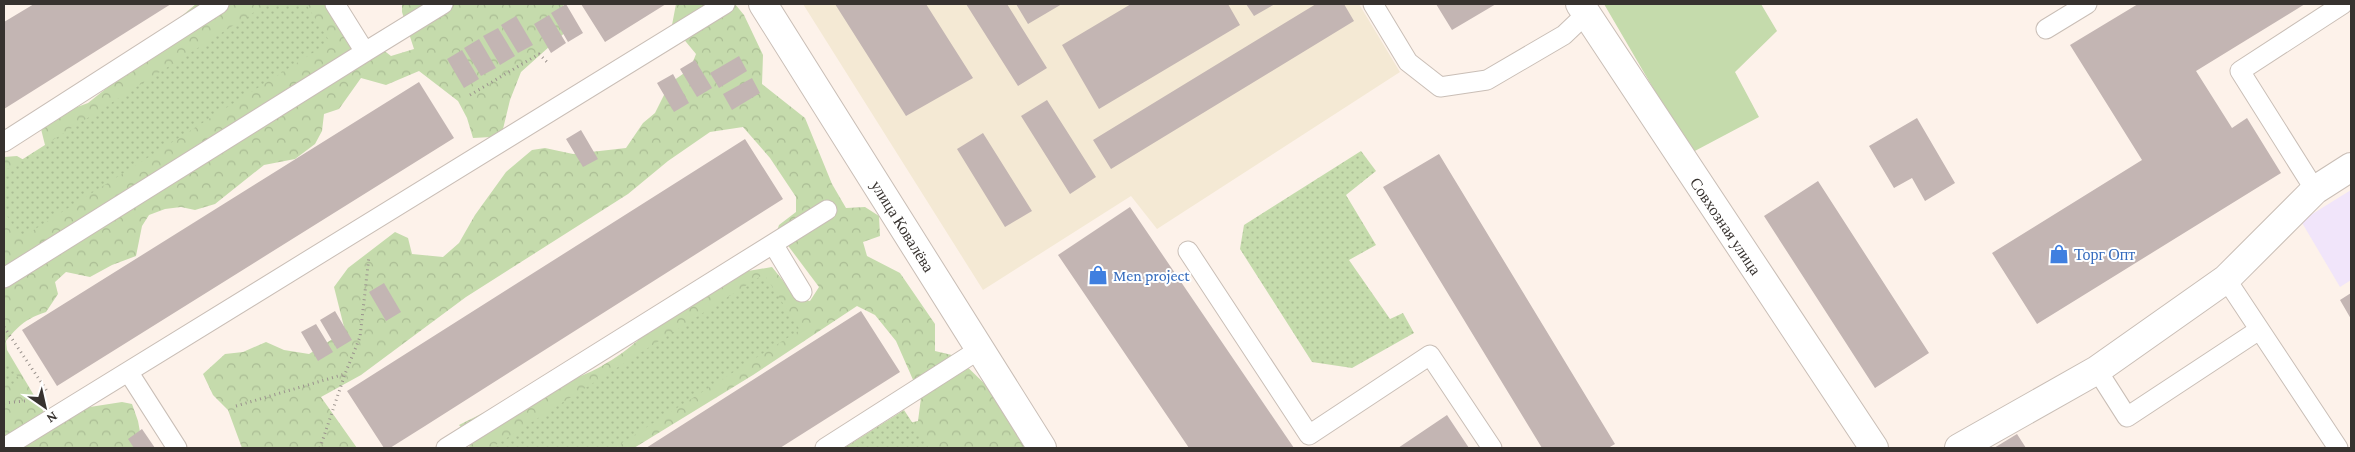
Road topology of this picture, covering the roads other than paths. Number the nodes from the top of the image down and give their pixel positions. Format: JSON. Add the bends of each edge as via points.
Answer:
{"nodes":[{"id":1,"x":219,"y":4,"type":"edge"},
{"id":2,"x":335,"y":4,"type":"edge"},
{"id":3,"x":443,"y":4,"type":"edge"},
{"id":4,"x":725,"y":4,"type":"edge"},
{"id":5,"x":763,"y":4,"type":"edge"},
{"id":6,"x":1373,"y":4,"type":"edge"},
{"id":7,"x":2087,"y":4,"type":"edge"},
{"id":8,"x":2343,"y":4,"type":"edge"},
{"id":9,"x":1583,"y":9,"type":"edge"},
{"id":10,"x":2046,"y":29,"type":"dead end"},
{"id":11,"x":365,"y":52,"type":"junction"},
{"id":12,"x":4,"y":142,"type":"edge"},
{"id":13,"x":2351,"y":167,"type":"edge"},
{"id":14,"x":2315,"y":190,"type":"junction"},
{"id":15,"x":827,"y":210,"type":"dead end"},
{"id":16,"x":773,"y":244,"type":"junction"},
{"id":17,"x":1188,"y":250,"type":"dead end"},
{"id":18,"x":4,"y":278,"type":"edge"},
{"id":19,"x":2226,"y":279,"type":"junction"},
{"id":20,"x":802,"y":292,"type":"dead end"},
{"id":21,"x":2259,"y":330,"type":"junction"},
{"id":22,"x":980,"y":349,"type":"junction"},
{"id":23,"x":2097,"y":370,"type":"junction"},
{"id":24,"x":129,"y":373,"type":"junction"},
{"id":25,"x":4,"y":448,"type":"edge"},
{"id":26,"x":177,"y":448,"type":"edge"},
{"id":27,"x":446,"y":448,"type":"edge"},
{"id":28,"x":825,"y":448,"type":"edge"},
{"id":29,"x":1042,"y":448,"type":"edge"},
{"id":30,"x":1492,"y":448,"type":"edge"},
{"id":31,"x":1874,"y":448,"type":"edge"},
{"id":32,"x":1959,"y":448,"type":"edge"},
{"id":33,"x":2338,"y":448,"type":"edge"}],
"edges":[{"from":1,"to":12,"type":"lane"},
{"from":2,"to":11,"type":"lane"},
{"from":3,"to":11,"type":"lane"},
{"from":4,"to":24,"type":"lane"},
{"from":5,"to":22,"type":"street","name":"улица Ковалёва"},
{"from":6,"to":9,"type":"lane","via":[[1408,62],[1440,87],[1487,80],[1564,35]]},
{"from":7,"to":10,"type":"lane"},
{"from":8,"to":14,"type":"lane","via":[[2240,71]]},
{"from":9,"to":31,"type":"street","name":"Совхозная улица"},
{"from":11,"to":18,"type":"lane"},
{"from":13,"to":14,"type":"street"},
{"from":14,"to":19,"type":"street"},
{"from":15,"to":16,"type":"lane"},
{"from":16,"to":20,"type":"lane"},
{"from":16,"to":27,"type":"lane"},
{"from":17,"to":30,"type":"lane","via":[[1309,435],[1430,354]]},
{"from":19,"to":21,"type":"lane"},
{"from":19,"to":23,"type":"street"},
{"from":21,"to":23,"type":"lane","via":[[2127,417]]},
{"from":21,"to":33,"type":"lane"},
{"from":22,"to":28,"type":"lane"},
{"from":22,"to":29,"type":"street","name":"улица Ковалёва"},
{"from":23,"to":32,"type":"street"},
{"from":24,"to":25,"type":"lane"},
{"from":24,"to":26,"type":"lane"}]}
